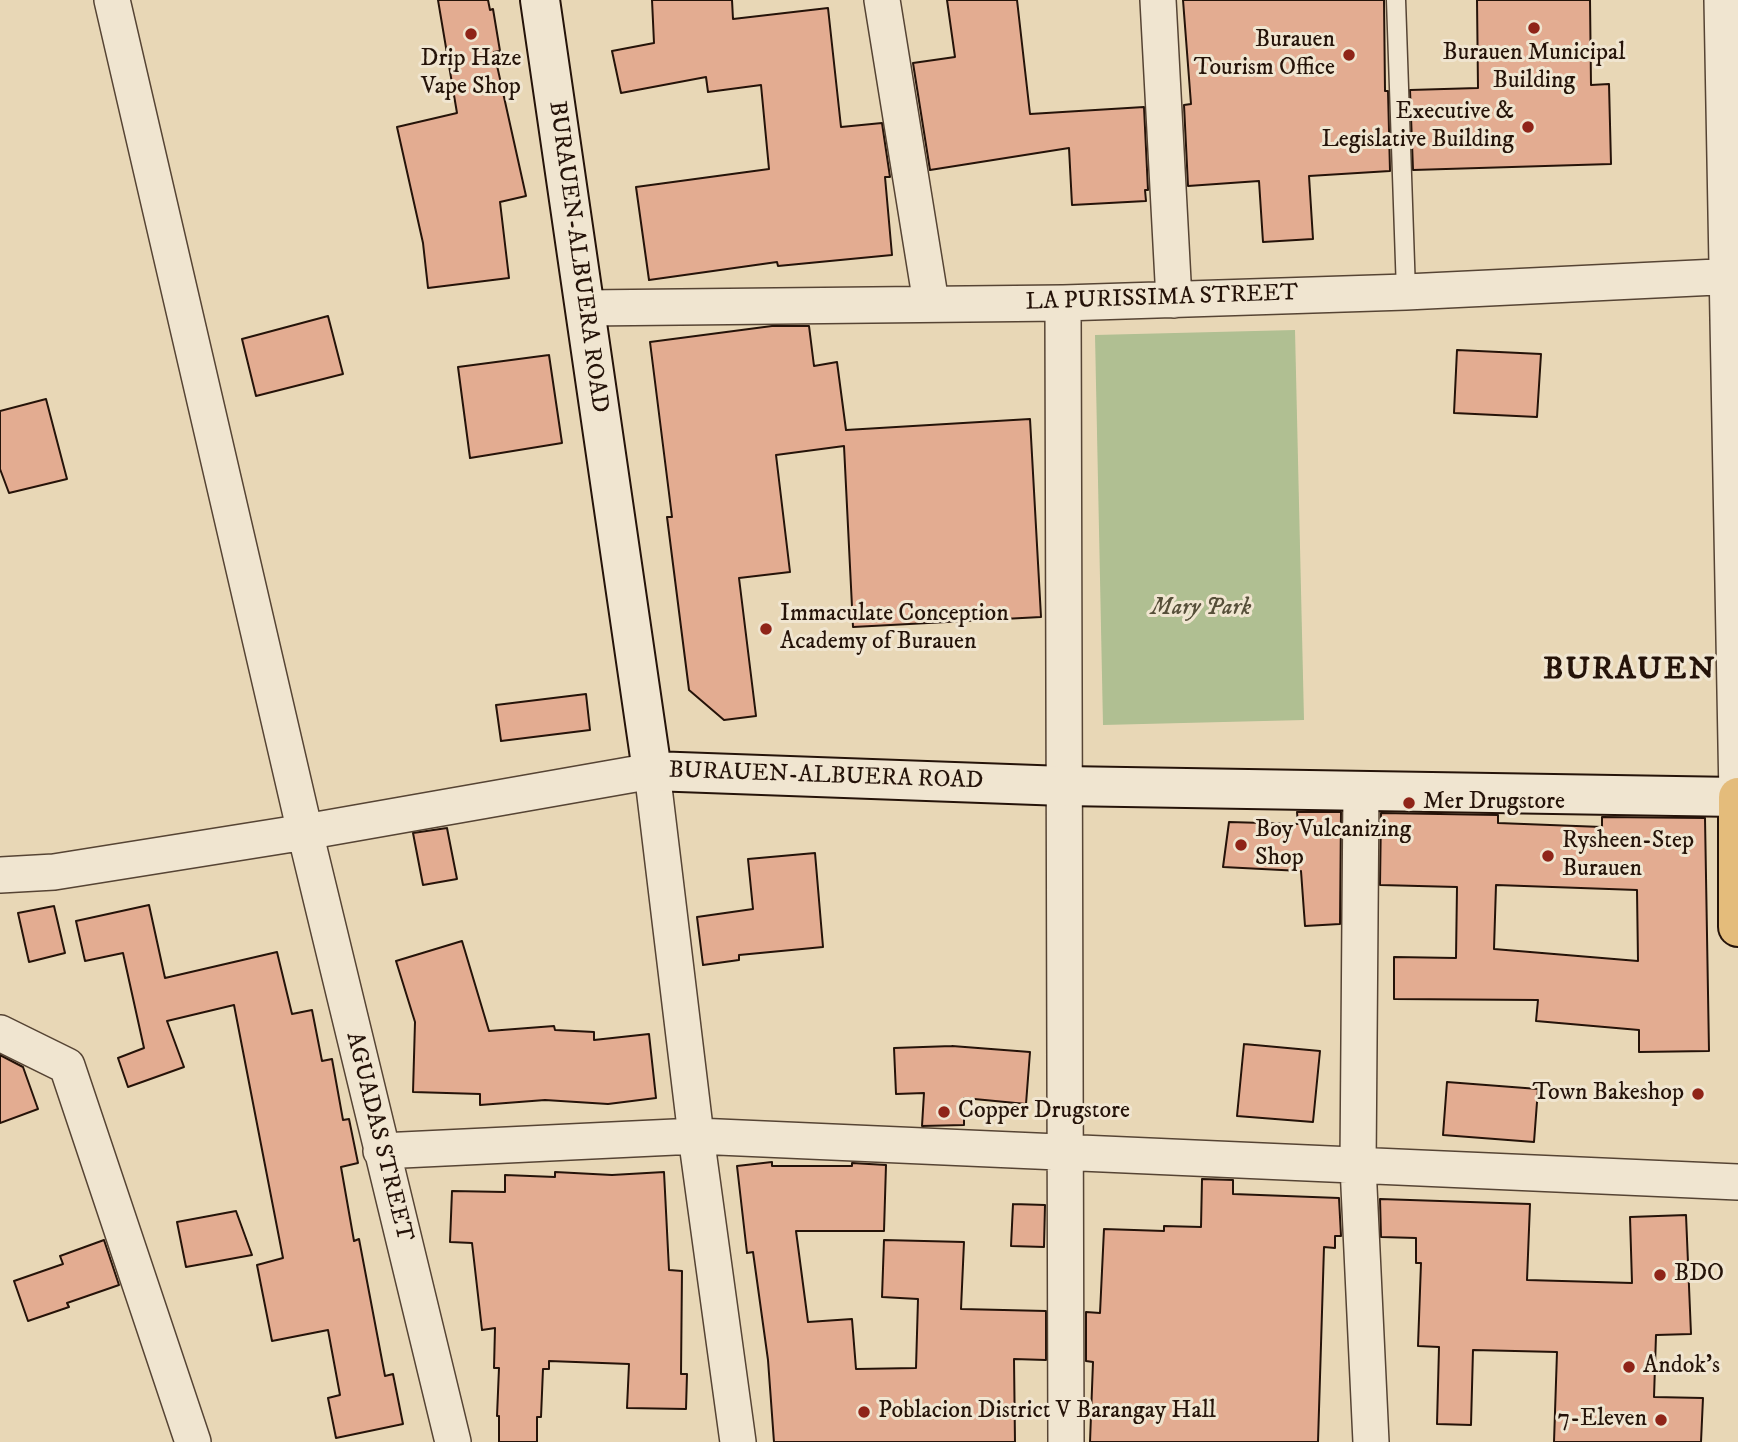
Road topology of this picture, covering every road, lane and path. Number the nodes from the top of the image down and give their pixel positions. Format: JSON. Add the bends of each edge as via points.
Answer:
{"nodes":[{"id":1,"x":112,"y":0,"type":"edge"},
{"id":2,"x":540,"y":0,"type":"edge"},
{"id":3,"x":882,"y":0,"type":"edge"},
{"id":4,"x":1158,"y":0,"type":"edge"},
{"id":5,"x":1396,"y":0,"type":"edge"},
{"id":6,"x":1722,"y":0,"type":"edge"},
{"id":7,"x":1732,"y":276,"type":"edge"},
{"id":8,"x":1406,"y":292,"type":"junction"},
{"id":9,"x":1174,"y":300,"type":"junction"},
{"id":10,"x":932,"y":303,"type":"junction"},
{"id":11,"x":1063,"y":303,"type":"junction"},
{"id":12,"x":585,"y":307,"type":"junction"},
{"id":13,"x":652,"y":771,"type":"junction"},
{"id":14,"x":1064,"y":786,"type":"junction"},
{"id":15,"x":1361,"y":790,"type":"junction"},
{"id":16,"x":1737,"y":797,"type":"edge"},
{"id":17,"x":304,"y":832,"type":"junction"},
{"id":18,"x":0,"y":875,"type":"edge"},
{"id":19,"x":1738,"y":927,"type":"edge"},
{"id":20,"x":0,"y":1033,"type":"edge"},
{"id":21,"x":696,"y":1136,"type":"junction"},
{"id":22,"x":381,"y":1151,"type":"junction"},
{"id":23,"x":1066,"y":1151,"type":"junction"},
{"id":24,"x":1358,"y":1166,"type":"junction"},
{"id":25,"x":1738,"y":1182,"type":"edge"},
{"id":26,"x":193,"y":1442,"type":"edge"},
{"id":27,"x":453,"y":1442,"type":"edge"},
{"id":28,"x":738,"y":1442,"type":"edge"},
{"id":29,"x":1066,"y":1442,"type":"edge"},
{"id":30,"x":1371,"y":1442,"type":"edge"}],
"edges":[{"from":1,"to":17,"type":"street","name":"AGUADAS STREET"},
{"from":2,"to":12,"type":"street","name":"BURAUEN-ALBUERA ROAD"},
{"from":3,"to":10,"type":"street"},
{"from":4,"to":9,"type":"street"},
{"from":5,"to":8,"type":"lane"},
{"from":6,"to":7,"type":"street"},
{"from":7,"to":8,"type":"street","name":"LA PURISSIMA STREET"},
{"from":7,"to":16,"type":"street"},
{"from":8,"to":9,"type":"street","name":"LA PURISSIMA STREET"},
{"from":9,"to":11,"type":"street","name":"LA PURISSIMA STREET"},
{"from":10,"to":11,"type":"street","name":"LA PURISSIMA STREET"},
{"from":10,"to":12,"type":"street","name":"LA PURISSIMA STREET"},
{"from":11,"to":14,"type":"street"},
{"from":12,"to":13,"type":"street","name":"BURAUEN-ALBUERA ROAD"},
{"from":13,"to":14,"type":"street","name":"BURAUEN-ALBUERA ROAD"},
{"from":13,"to":17,"type":"street"},
{"from":13,"to":21,"type":"street"},
{"from":14,"to":15,"type":"street","name":"BURAUEN-ALBUERA ROAD"},
{"from":14,"to":23,"type":"street"},
{"from":15,"to":16,"type":"street","name":"BURAUEN-ALBUERA ROAD"},
{"from":15,"to":24,"type":"street"},
{"from":16,"to":19,"type":"main road"},
{"from":17,"to":18,"type":"street","via":[[54,872]]},
{"from":17,"to":22,"type":"street","name":"AGUADAS STREET"},
{"from":20,"to":26,"type":"street","via":[[67,1066]]},
{"from":21,"to":22,"type":"street"},
{"from":21,"to":23,"type":"street"},
{"from":21,"to":28,"type":"street"},
{"from":22,"to":27,"type":"street","name":"AGUADAS STREET"},
{"from":23,"to":24,"type":"street"},
{"from":23,"to":29,"type":"street"},
{"from":24,"to":25,"type":"street"},
{"from":24,"to":30,"type":"street"}]}
